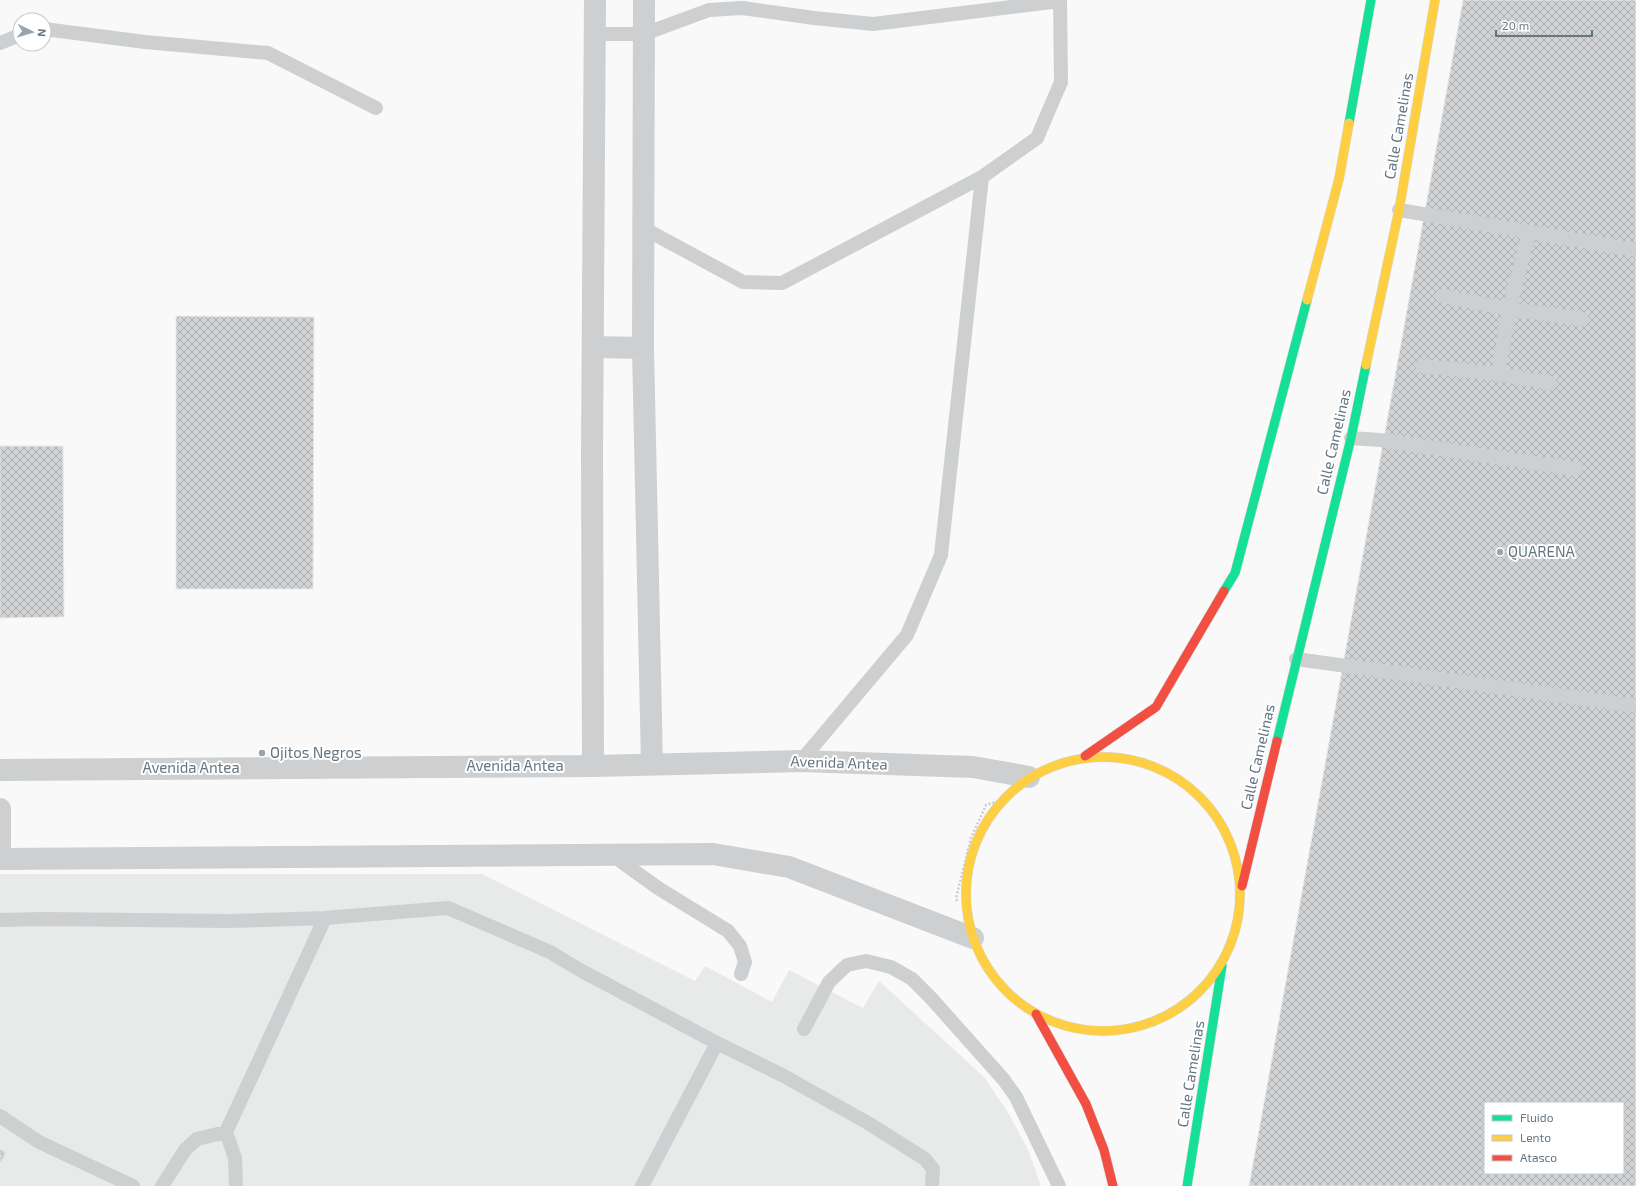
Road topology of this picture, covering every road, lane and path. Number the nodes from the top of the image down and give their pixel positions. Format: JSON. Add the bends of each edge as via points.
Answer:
{"nodes":[{"id":1,"x":595,"y":0,"type":"edge"},
{"id":2,"x":644,"y":0,"type":"edge"},
{"id":3,"x":1371,"y":0,"type":"edge"},
{"id":4,"x":1435,"y":0,"type":"edge"},
{"id":5,"x":1060,"y":1,"type":"edge"},
{"id":6,"x":52,"y":30,"type":"edge"},
{"id":7,"x":594,"y":34,"type":"junction"},
{"id":8,"x":644,"y":34,"type":"junction"},
{"id":9,"x":12,"y":39,"type":"edge"},
{"id":10,"x":0,"y":44,"type":"edge"},
{"id":11,"x":376,"y":108,"type":"dead end"},
{"id":12,"x":982,"y":177,"type":"junction"},
{"id":13,"x":1399,"y":210,"type":"junction"},
{"id":14,"x":644,"y":228,"type":"junction"},
{"id":15,"x":1529,"y":232,"type":"junction"},
{"id":16,"x":1636,"y":250,"type":"edge"},
{"id":17,"x":1442,"y":296,"type":"dead end"},
{"id":18,"x":1509,"y":309,"type":"junction"},
{"id":19,"x":1582,"y":319,"type":"dead end"},
{"id":20,"x":593,"y":347,"type":"junction"},
{"id":21,"x":643,"y":348,"type":"junction"},
{"id":22,"x":1422,"y":366,"type":"dead end"},
{"id":23,"x":1498,"y":374,"type":"junction"},
{"id":24,"x":1550,"y":383,"type":"dead end"},
{"id":25,"x":1351,"y":438,"type":"junction"},
{"id":26,"x":1575,"y":469,"type":"dead end"},
{"id":27,"x":1296,"y":659,"type":"junction"},
{"id":28,"x":1636,"y":706,"type":"edge"},
{"id":29,"x":1085,"y":756,"type":"junction"},
{"id":30,"x":801,"y":761,"type":"junction"},
{"id":31,"x":652,"y":764,"type":"junction"},
{"id":32,"x":593,"y":766,"type":"junction"},
{"id":33,"x":0,"y":770,"type":"edge"},
{"id":34,"x":1029,"y":776,"type":"junction"},
{"id":35,"x":1002,"y":800,"type":"junction"},
{"id":36,"x":0,"y":809,"type":"edge"},
{"id":37,"x":612,"y":855,"type":"junction"},
{"id":38,"x":0,"y":859,"type":"edge"},
{"id":39,"x":1242,"y":886,"type":"junction"},
{"id":40,"x":325,"y":918,"type":"junction"},
{"id":41,"x":0,"y":920,"type":"edge"},
{"id":42,"x":973,"y":938,"type":"junction"},
{"id":43,"x":1222,"y":966,"type":"junction"},
{"id":44,"x":741,"y":974,"type":"dead end"},
{"id":45,"x":1036,"y":1014,"type":"junction"},
{"id":46,"x":804,"y":1029,"type":"dead end"},
{"id":47,"x":717,"y":1043,"type":"junction"},
{"id":48,"x":0,"y":1116,"type":"edge"},
{"id":49,"x":226,"y":1132,"type":"junction"},
{"id":50,"x":133,"y":1186,"type":"edge"},
{"id":51,"x":162,"y":1186,"type":"edge"},
{"id":52,"x":236,"y":1186,"type":"edge"},
{"id":53,"x":642,"y":1186,"type":"edge"},
{"id":54,"x":932,"y":1186,"type":"edge"},
{"id":55,"x":1059,"y":1186,"type":"edge"},
{"id":56,"x":1112,"y":1186,"type":"edge"},
{"id":57,"x":1187,"y":1186,"type":"edge"}],
"edges":[{"from":1,"to":7,"type":"street"},
{"from":2,"to":8,"type":"street"},
{"from":3,"to":29,"type":"main road","via":[[1339,179],[1235,573],[1156,707]]},
{"from":4,"to":13,"type":"main road","name":"Calle Camelinas"},
{"from":5,"to":8,"type":"lane","via":[[873,24],[742,8],[709,10]]},
{"from":5,"to":12,"type":"lane","via":[[1061,82],[1037,138]]},
{"from":6,"to":11,"type":"lane","via":[[145,42],[268,53]]},
{"from":7,"to":8,"type":"lane"},
{"from":7,"to":20,"type":"street"},
{"from":8,"to":14,"type":"street"},
{"from":9,"to":10,"type":"lane"},
{"from":12,"to":14,"type":"lane","via":[[782,283],[743,282]]},
{"from":12,"to":30,"type":"lane","via":[[941,555],[907,635]]},
{"from":13,"to":15,"type":"lane"},
{"from":13,"to":25,"type":"main road","name":"Calle Camelinas"},
{"from":14,"to":21,"type":"street"},
{"from":15,"to":16,"type":"lane"},
{"from":15,"to":18,"type":"lane"},
{"from":17,"to":18,"type":"lane"},
{"from":18,"to":19,"type":"lane"},
{"from":18,"to":23,"type":"lane"},
{"from":20,"to":21,"type":"street"},
{"from":20,"to":32,"type":"street"},
{"from":21,"to":31,"type":"street"},
{"from":22,"to":23,"type":"lane"},
{"from":23,"to":24,"type":"lane"},
{"from":25,"to":26,"type":"lane"},
{"from":25,"to":27,"type":"main road","name":"Calle Camelinas"},
{"from":27,"to":28,"type":"lane"},
{"from":27,"to":39,"type":"main road","name":"Calle Camelinas"},
{"from":29,"to":34,"type":"main road"},
{"from":29,"to":39,"type":"main road","via":[[1142,760],[1192,786],[1228,831]]},
{"from":30,"to":31,"type":"street","name":"Avenida Antea"},
{"from":30,"to":34,"type":"street","name":"Avenida Antea","via":[[973,767]]},
{"from":31,"to":32,"type":"street","name":"Avenida Antea"},
{"from":32,"to":33,"type":"street","name":"Avenida Antea"},
{"from":34,"to":35,"type":"main road"},
{"from":35,"to":42,"type":"main road","via":[[981,830],[968,865],[966,902]]},
{"from":35,"to":42,"type":"path","via":[[986,805],[971,838],[956,898]]},
{"from":36,"to":38,"type":"street"},
{"from":37,"to":38,"type":"street"},
{"from":37,"to":42,"type":"street","via":[[712,854],[789,867]]},
{"from":37,"to":44,"type":"lane","via":[[658,888],[728,931],[740,946],[745,962]]},
{"from":39,"to":43,"type":"main road","name":"Calle Camelinas"},
{"from":40,"to":41,"type":"lane","via":[[229,921]]},
{"from":40,"to":47,"type":"lane","via":[[448,908],[550,952]]},
{"from":40,"to":49,"type":"lane"},
{"from":42,"to":45,"type":"main road","via":[[997,982]]},
{"from":43,"to":45,"type":"main road","via":[[1195,998],[1183,1006],[1159,1021],[1118,1032],[1075,1030]]},
{"from":43,"to":57,"type":"main road","name":"Calle Camelinas"},
{"from":45,"to":56,"type":"main road","via":[[1086,1104],[1104,1150]]},
{"from":46,"to":55,"type":"lane","via":[[830,982],[847,965],[866,961],[891,967],[912,979],[1012,1092]]},
{"from":47,"to":53,"type":"lane"},
{"from":47,"to":54,"type":"lane","via":[[782,1075],[868,1123],[925,1159],[933,1169]]},
{"from":48,"to":50,"type":"lane","via":[[39,1142]]},
{"from":49,"to":51,"type":"lane","via":[[197,1139],[185,1150]]},
{"from":49,"to":52,"type":"lane","via":[[235,1158]]}]}
